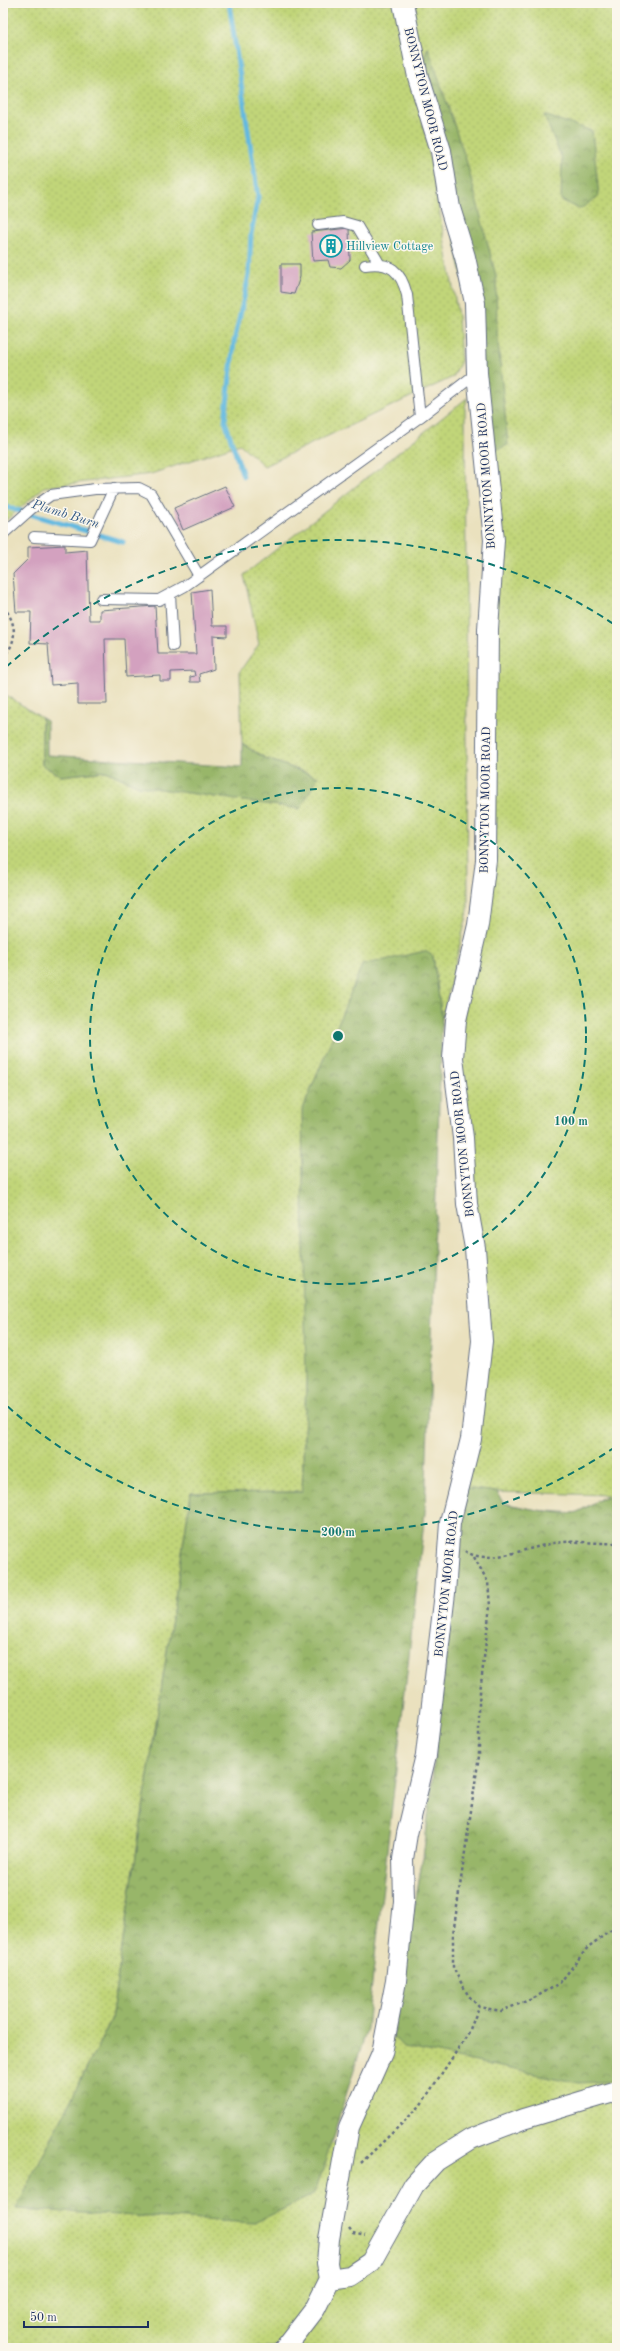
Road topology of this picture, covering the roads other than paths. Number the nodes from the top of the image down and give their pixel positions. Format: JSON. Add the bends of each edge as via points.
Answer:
{"nodes":[{"id":1,"x":403,"y":3,"type":"edge"},
{"id":2,"x":318,"y":225,"type":"dead end"},
{"id":3,"x":379,"y":263,"type":"junction"},
{"id":4,"x":365,"y":265,"type":"dead end"},
{"id":5,"x":477,"y":373,"type":"junction"},
{"id":6,"x":420,"y":417,"type":"junction"},
{"id":7,"x":114,"y":488,"type":"junction"},
{"id":8,"x":3,"y":534,"type":"edge"},
{"id":9,"x":34,"y":537,"type":"dead end"},
{"id":10,"x":199,"y":576,"type":"junction"},
{"id":11,"x":170,"y":594,"type":"junction"},
{"id":12,"x":101,"y":599,"type":"dead end"},
{"id":13,"x":173,"y":646,"type":"dead end"},
{"id":14,"x":617,"y":2091,"type":"edge"},
{"id":15,"x":330,"y":2280,"type":"junction"},
{"id":16,"x":285,"y":2348,"type":"edge"}],
"edges":[{"from":1,"to":5,"type":"street","name":"BONNYTON MOOR ROAD","via":[[418,77],[441,151],[450,208],[465,256],[475,303]]},
{"from":2,"to":3,"type":"lane","via":[[343,222],[357,226]]},
{"from":3,"to":4,"type":"lane"},
{"from":3,"to":6,"type":"lane","via":[[387,265],[403,279]]},
{"from":5,"to":6,"type":"lane"},
{"from":5,"to":15,"type":"street","name":"BONNYTON MOOR ROAD","via":[[494,540],[488,630],[486,860],[478,925],[456,1020],[453,1058],[463,1138],[467,1204],[475,1248],[482,1341],[471,1439],[450,1523],[426,1755],[407,1834],[404,1901],[396,1981],[382,2053],[349,2127],[333,2207],[327,2263]]},
{"from":6,"to":10,"type":"lane"},
{"from":7,"to":8,"type":"lane","via":[[51,495]]},
{"from":7,"to":9,"type":"lane","via":[[90,540]]},
{"from":7,"to":10,"type":"lane","via":[[139,488],[151,494]]},
{"from":10,"to":11,"type":"lane"},
{"from":11,"to":12,"type":"lane","via":[[159,600]]},
{"from":11,"to":13,"type":"lane"},
{"from":14,"to":15,"type":"street","via":[[523,2119],[470,2139],[436,2161],[414,2185],[371,2262],[350,2276]]},
{"from":15,"to":16,"type":"street","via":[[315,2309]]}]}
